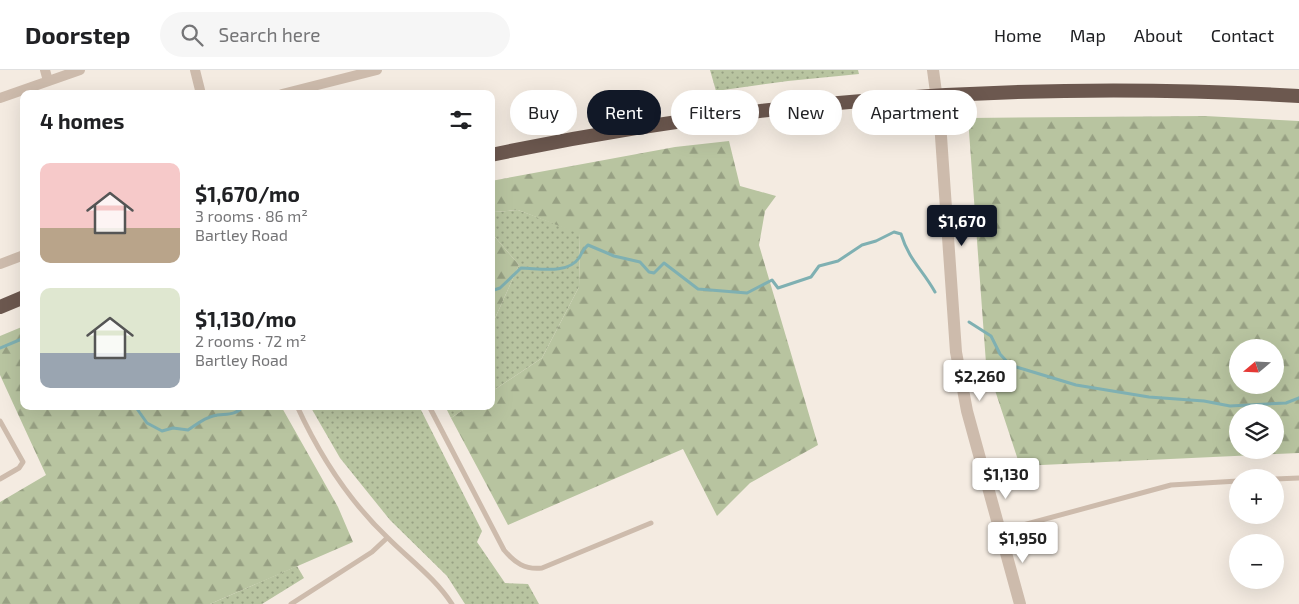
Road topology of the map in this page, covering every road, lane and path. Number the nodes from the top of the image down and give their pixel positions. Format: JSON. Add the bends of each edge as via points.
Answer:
{"nodes":[{"id":1,"x":45,"y":70,"type":"edge"},
{"id":2,"x":80,"y":70,"type":"edge"},
{"id":3,"x":195,"y":70,"type":"edge"},
{"id":4,"x":377,"y":70,"type":"edge"},
{"id":5,"x":933,"y":70,"type":"edge"},
{"id":6,"x":354,"y":73,"type":"edge"},
{"id":7,"x":48,"y":81,"type":"junction"},
{"id":8,"x":23,"y":90,"type":"edge"},
{"id":9,"x":200,"y":90,"type":"edge"},
{"id":10,"x":296,"y":90,"type":"edge"},
{"id":11,"x":936,"y":90,"type":"edge"},
{"id":12,"x":20,"y":91,"type":"edge"},
{"id":13,"x":977,"y":93,"type":"edge"},
{"id":14,"x":1299,"y":96,"type":"edge"},
{"id":15,"x":0,"y":98,"type":"edge"},
{"id":16,"x":852,"y":101,"type":"edge"},
{"id":17,"x":940,"y":135,"type":"edge"},
{"id":18,"x":495,"y":154,"type":"edge"},
{"id":19,"x":20,"y":256,"type":"edge"},
{"id":20,"x":0,"y":264,"type":"edge"},
{"id":21,"x":20,"y":299,"type":"edge"},
{"id":22,"x":0,"y":307,"type":"edge"},
{"id":23,"x":299,"y":410,"type":"edge"},
{"id":24,"x":431,"y":410,"type":"edge"},
{"id":25,"x":0,"y":421,"type":"edge"},
{"id":26,"x":1299,"y":478,"type":"edge"},
{"id":27,"x":0,"y":479,"type":"edge"},
{"id":28,"x":1284,"y":479,"type":"edge"},
{"id":29,"x":1229,"y":482,"type":"edge"},
{"id":30,"x":652,"y":523,"type":"dead end"},
{"id":31,"x":1001,"y":531,"type":"junction"},
{"id":32,"x":387,"y":538,"type":"junction"},
{"id":33,"x":291,"y":604,"type":"edge"},
{"id":34,"x":452,"y":604,"type":"edge"},
{"id":35,"x":1020,"y":604,"type":"edge"}],
"edges":[{"from":1,"to":7,"type":"street"},
{"from":2,"to":7,"type":"street"},
{"from":3,"to":9,"type":"street"},
{"from":4,"to":6,"type":"street"},
{"from":5,"to":11,"type":"street"},
{"from":6,"to":10,"type":"street"},
{"from":7,"to":8,"type":"street"},
{"from":12,"to":15,"type":"street"},
{"from":13,"to":14,"type":"highway","via":[[1138,89]]},
{"from":16,"to":18,"type":"highway","via":[[622,130]]},
{"from":17,"to":31,"type":"street","via":[[956,352],[967,411]]},
{"from":19,"to":20,"type":"street"},
{"from":21,"to":22,"type":"highway"},
{"from":23,"to":32,"type":"lane","via":[[330,465]]},
{"from":24,"to":30,"type":"lane","via":[[504,550],[521,566],[542,568]]},
{"from":25,"to":27,"type":"lane","via":[[23,462]]},
{"from":26,"to":28,"type":"lane"},
{"from":29,"to":31,"type":"lane","via":[[1171,485]]},
{"from":31,"to":35,"type":"street"},
{"from":32,"to":33,"type":"lane","via":[[372,552]]},
{"from":32,"to":34,"type":"lane","via":[[427,574]]}]}
